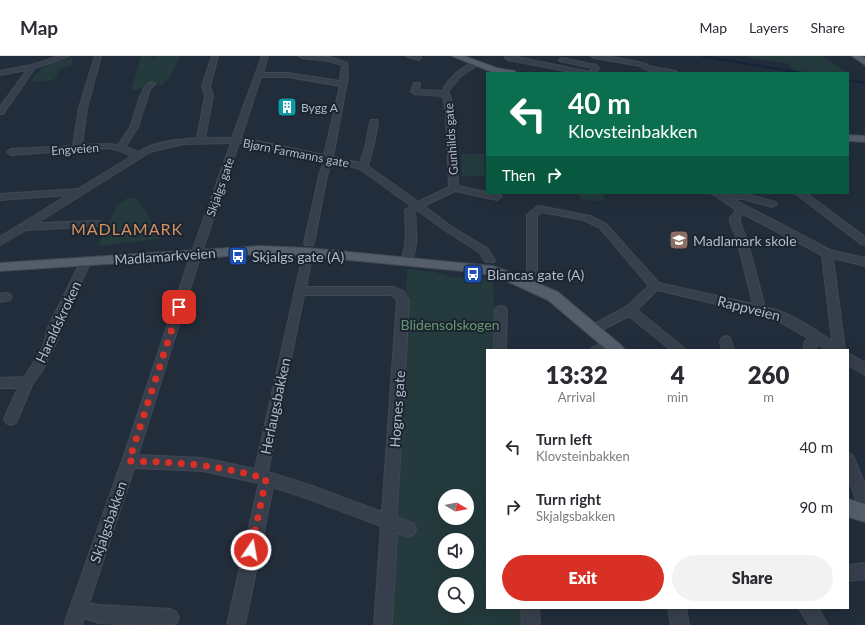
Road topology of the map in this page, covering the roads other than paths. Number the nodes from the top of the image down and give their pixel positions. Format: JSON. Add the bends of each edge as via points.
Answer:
{"nodes":[{"id":1,"x":66,"y":56,"type":"edge"},
{"id":2,"x":98,"y":56,"type":"edge"},
{"id":3,"x":215,"y":56,"type":"edge"},
{"id":4,"x":265,"y":56,"type":"edge"},
{"id":5,"x":302,"y":56,"type":"edge"},
{"id":6,"x":409,"y":56,"type":"edge"},
{"id":7,"x":418,"y":56,"type":"edge"},
{"id":8,"x":456,"y":56,"type":"edge"},
{"id":9,"x":508,"y":56,"type":"edge"},
{"id":10,"x":594,"y":56,"type":"edge"},
{"id":11,"x":856,"y":56,"type":"edge"},
{"id":12,"x":860,"y":56,"type":"edge"},
{"id":13,"x":865,"y":56,"type":"edge"},
{"id":14,"x":865,"y":62,"type":"edge"},
{"id":15,"x":476,"y":64,"type":"junction"},
{"id":16,"x":548,"y":66,"type":"junction"},
{"id":17,"x":33,"y":67,"type":"junction"},
{"id":18,"x":508,"y":72,"type":"edge"},
{"id":19,"x":581,"y":72,"type":"edge"},
{"id":20,"x":593,"y":72,"type":"edge"},
{"id":21,"x":670,"y":72,"type":"edge"},
{"id":22,"x":0,"y":73,"type":"edge"},
{"id":23,"x":258,"y":75,"type":"junction"},
{"id":24,"x":151,"y":84,"type":"dead end"},
{"id":25,"x":343,"y":84,"type":"junction"},
{"id":26,"x":417,"y":85,"type":"dead end"},
{"id":27,"x":445,"y":90,"type":"junction"},
{"id":28,"x":0,"y":112,"type":"edge"},
{"id":29,"x":374,"y":122,"type":"dead end"},
{"id":30,"x":865,"y":139,"type":"edge"},
{"id":31,"x":201,"y":140,"type":"junction"},
{"id":32,"x":849,"y":140,"type":"edge"},
{"id":33,"x":849,"y":140,"type":"edge"},
{"id":34,"x":236,"y":141,"type":"junction"},
{"id":35,"x":865,"y":142,"type":"edge"},
{"id":36,"x":77,"y":148,"type":"junction"},
{"id":37,"x":120,"y":148,"type":"junction"},
{"id":38,"x":11,"y":152,"type":"dead end"},
{"id":39,"x":137,"y":156,"type":"junction"},
{"id":40,"x":330,"y":158,"type":"junction"},
{"id":41,"x":363,"y":167,"type":"junction"},
{"id":42,"x":454,"y":188,"type":"junction"},
{"id":43,"x":80,"y":192,"type":"junction"},
{"id":44,"x":801,"y":194,"type":"edge"},
{"id":45,"x":719,"y":195,"type":"edge"},
{"id":46,"x":0,"y":197,"type":"edge"},
{"id":47,"x":496,"y":197,"type":"dead end"},
{"id":48,"x":772,"y":204,"type":"dead end"},
{"id":49,"x":417,"y":206,"type":"junction"},
{"id":50,"x":742,"y":209,"type":"junction"},
{"id":51,"x":99,"y":224,"type":"dead end"},
{"id":52,"x":24,"y":227,"type":"junction"},
{"id":53,"x":0,"y":242,"type":"edge"},
{"id":54,"x":865,"y":242,"type":"edge"},
{"id":55,"x":309,"y":248,"type":"junction"},
{"id":56,"x":197,"y":252,"type":"junction"},
{"id":57,"x":827,"y":253,"type":"junction"},
{"id":58,"x":490,"y":260,"type":"dead end"},
{"id":59,"x":86,"y":262,"type":"junction"},
{"id":60,"x":406,"y":262,"type":"junction"},
{"id":61,"x":865,"y":262,"type":"edge"},
{"id":62,"x":0,"y":266,"type":"edge"},
{"id":63,"x":532,"y":272,"type":"dead end"},
{"id":64,"x":655,"y":286,"type":"junction"},
{"id":65,"x":300,"y":291,"type":"junction"},
{"id":66,"x":501,"y":310,"type":"dead end"},
{"id":67,"x":630,"y":310,"type":"junction"},
{"id":68,"x":760,"y":310,"type":"junction"},
{"id":69,"x":596,"y":330,"type":"junction"},
{"id":70,"x":816,"y":338,"type":"junction"},
{"id":71,"x":500,"y":349,"type":"edge"},
{"id":72,"x":606,"y":349,"type":"edge"},
{"id":73,"x":678,"y":349,"type":"edge"},
{"id":74,"x":810,"y":349,"type":"edge"},
{"id":75,"x":834,"y":349,"type":"edge"},
{"id":76,"x":839,"y":349,"type":"edge"},
{"id":77,"x":849,"y":359,"type":"edge"},
{"id":78,"x":865,"y":370,"type":"edge"},
{"id":79,"x":27,"y":382,"type":"junction"},
{"id":80,"x":0,"y":383,"type":"edge"},
{"id":81,"x":11,"y":419,"type":"dead end"},
{"id":82,"x":129,"y":461,"type":"junction"},
{"id":83,"x":849,"y":465,"type":"edge"},
{"id":84,"x":263,"y":478,"type":"junction"},
{"id":85,"x":858,"y":506,"type":"edge"},
{"id":86,"x":389,"y":522,"type":"junction"},
{"id":87,"x":408,"y":529,"type":"dead end"},
{"id":88,"x":865,"y":572,"type":"edge"},
{"id":89,"x":849,"y":573,"type":"edge"},
{"id":90,"x":78,"y":608,"type":"junction"},
{"id":91,"x":530,"y":609,"type":"edge"},
{"id":92,"x":677,"y":609,"type":"edge"},
{"id":93,"x":809,"y":609,"type":"edge"},
{"id":94,"x":170,"y":618,"type":"dead end"},
{"id":95,"x":73,"y":625,"type":"edge"},
{"id":96,"x":236,"y":625,"type":"edge"},
{"id":97,"x":383,"y":625,"type":"edge"},
{"id":98,"x":531,"y":625,"type":"edge"},
{"id":99,"x":680,"y":625,"type":"edge"},
{"id":100,"x":819,"y":625,"type":"edge"}],
"edges":[{"from":1,"to":17,"type":"street"},
{"from":2,"to":36,"type":"street","via":[[86,93]]},
{"from":3,"to":31,"type":"street","via":[[206,86],[209,96]]},
{"from":4,"to":23,"type":"street","name":"Skjalgs gate"},
{"from":5,"to":25,"type":"street","name":"Herlaugsbakken","via":[[327,58],[345,64]]},
{"from":6,"to":7,"type":"street"},
{"from":8,"to":15,"type":"main road"},
{"from":9,"to":16,"type":"street"},
{"from":10,"to":21,"type":"street"},
{"from":11,"to":14,"type":"main road"},
{"from":12,"to":13,"type":"main road"},
{"from":15,"to":18,"type":"main road"},
{"from":15,"to":27,"type":"street","via":[[466,68]]},
{"from":16,"to":19,"type":"street"},
{"from":16,"to":20,"type":"street","via":[[553,58],[594,66],[596,68]]},
{"from":17,"to":22,"type":"street"},
{"from":17,"to":28,"type":"street"},
{"from":23,"to":25,"type":"street","via":[[288,75]]},
{"from":23,"to":34,"type":"street","name":"Skjalgs gate"},
{"from":24,"to":37,"type":"street","via":[[134,127]]},
{"from":25,"to":40,"type":"street","name":"Herlaugsbakken"},
{"from":26,"to":27,"type":"street","name":"Gunhilds gate","via":[[417,92]]},
{"from":27,"to":42,"type":"street","name":"Gunhilds gate","via":[[450,115]]},
{"from":29,"to":41,"type":"street"},
{"from":30,"to":32,"type":"main road"},
{"from":31,"to":34,"type":"street","name":"Bjørn Farmanns gate"},
{"from":31,"to":39,"type":"street","name":"Bjørn Farmanns gate","via":[[158,146]]},
{"from":33,"to":35,"type":"main road"},
{"from":34,"to":40,"type":"street","name":"Bjørn Farmanns gate","via":[[248,141]]},
{"from":34,"to":56,"type":"street","name":"Skjalgs gate"},
{"from":36,"to":37,"type":"street","name":"Engveien"},
{"from":36,"to":38,"type":"street","name":"Engveien"},
{"from":37,"to":39,"type":"street","name":"Engveien"},
{"from":39,"to":43,"type":"street","name":"Bjørn Farmanns gate"},
{"from":40,"to":41,"type":"street","name":"Bjørn Farmanns gate"},
{"from":40,"to":55,"type":"street","name":"Herlaugsbakken","via":[[323,176]]},
{"from":41,"to":49,"type":"street","name":"Bjørn Farmanns gate"},
{"from":42,"to":47,"type":"street","name":"Gunhilds gate"},
{"from":42,"to":49,"type":"street","name":"Gunhilds gate"},
{"from":43,"to":46,"type":"street","name":"Bjørn Farmanns gate"},
{"from":43,"to":52,"type":"street","name":"Bjørn Farmanns gate"},
{"from":44,"to":54,"type":"street"},
{"from":45,"to":48,"type":"street","via":[[742,196]]},
{"from":45,"to":50,"type":"street"},
{"from":49,"to":58,"type":"street","name":"Bjørn Farmanns gate","via":[[483,250]]},
{"from":49,"to":60,"type":"street","via":[[410,210],[411,233]]},
{"from":50,"to":57,"type":"street"},
{"from":50,"to":68,"type":"street","via":[[735,222]]},
{"from":51,"to":52,"type":"street","name":"Bjørn Farmanns gate"},
{"from":52,"to":53,"type":"street","name":"Bjørn Farmanns gate"},
{"from":55,"to":56,"type":"main road","name":"Madlamarkveien"},
{"from":55,"to":60,"type":"main road","name":"Madlamarkveien"},
{"from":55,"to":65,"type":"street","name":"Herlaugsbakken"},
{"from":56,"to":59,"type":"main road","name":"Madlamarkveien"},
{"from":56,"to":82,"type":"street","name":"Skjalgsbakken"},
{"from":57,"to":61,"type":"street"},
{"from":57,"to":76,"type":"street"},
{"from":59,"to":62,"type":"main road","name":"Madlamarkveien"},
{"from":59,"to":79,"type":"street","name":"Haraldskroken","via":[[52,332],[53,337]]},
{"from":60,"to":69,"type":"main road","name":"Madlamarkveien","via":[[462,267],[505,275],[553,296]]},
{"from":63,"to":64,"type":"street","via":[[532,215],[539,210],[587,218],[603,226]]},
{"from":64,"to":67,"type":"street"},
{"from":64,"to":68,"type":"street","name":"Rappveien"},
{"from":65,"to":84,"type":"street","name":"Herlaugsbakken"},
{"from":65,"to":86,"type":"street","name":"Hognes gate","via":[[393,291],[403,300]]},
{"from":66,"to":71,"type":"street"},
{"from":67,"to":69,"type":"street"},
{"from":67,"to":73,"type":"street"},
{"from":68,"to":70,"type":"street","name":"Rappveien","via":[[786,318]]},
{"from":69,"to":72,"type":"main road","name":"Madlamarkveien"},
{"from":70,"to":74,"type":"street","via":[[810,343]]},
{"from":70,"to":75,"type":"street","name":"Rappveien"},
{"from":77,"to":78,"type":"street"},
{"from":79,"to":80,"type":"street"},
{"from":79,"to":81,"type":"street","name":"Haraldskroken"},
{"from":82,"to":84,"type":"street","via":[[213,466]]},
{"from":82,"to":90,"type":"street","name":"Skjalgsbakken"},
{"from":83,"to":85,"type":"street"},
{"from":84,"to":86,"type":"street","via":[[362,510]]},
{"from":84,"to":96,"type":"street","name":"Herlaugsbakken"},
{"from":86,"to":87,"type":"street"},
{"from":86,"to":97,"type":"street","name":"Hognes gate"},
{"from":88,"to":89,"type":"street"},
{"from":90,"to":94,"type":"street","via":[[99,614]]},
{"from":90,"to":95,"type":"street","name":"Skjalgsbakken"},
{"from":91,"to":98,"type":"street"},
{"from":92,"to":99,"type":"street"},
{"from":93,"to":100,"type":"street"}]}
